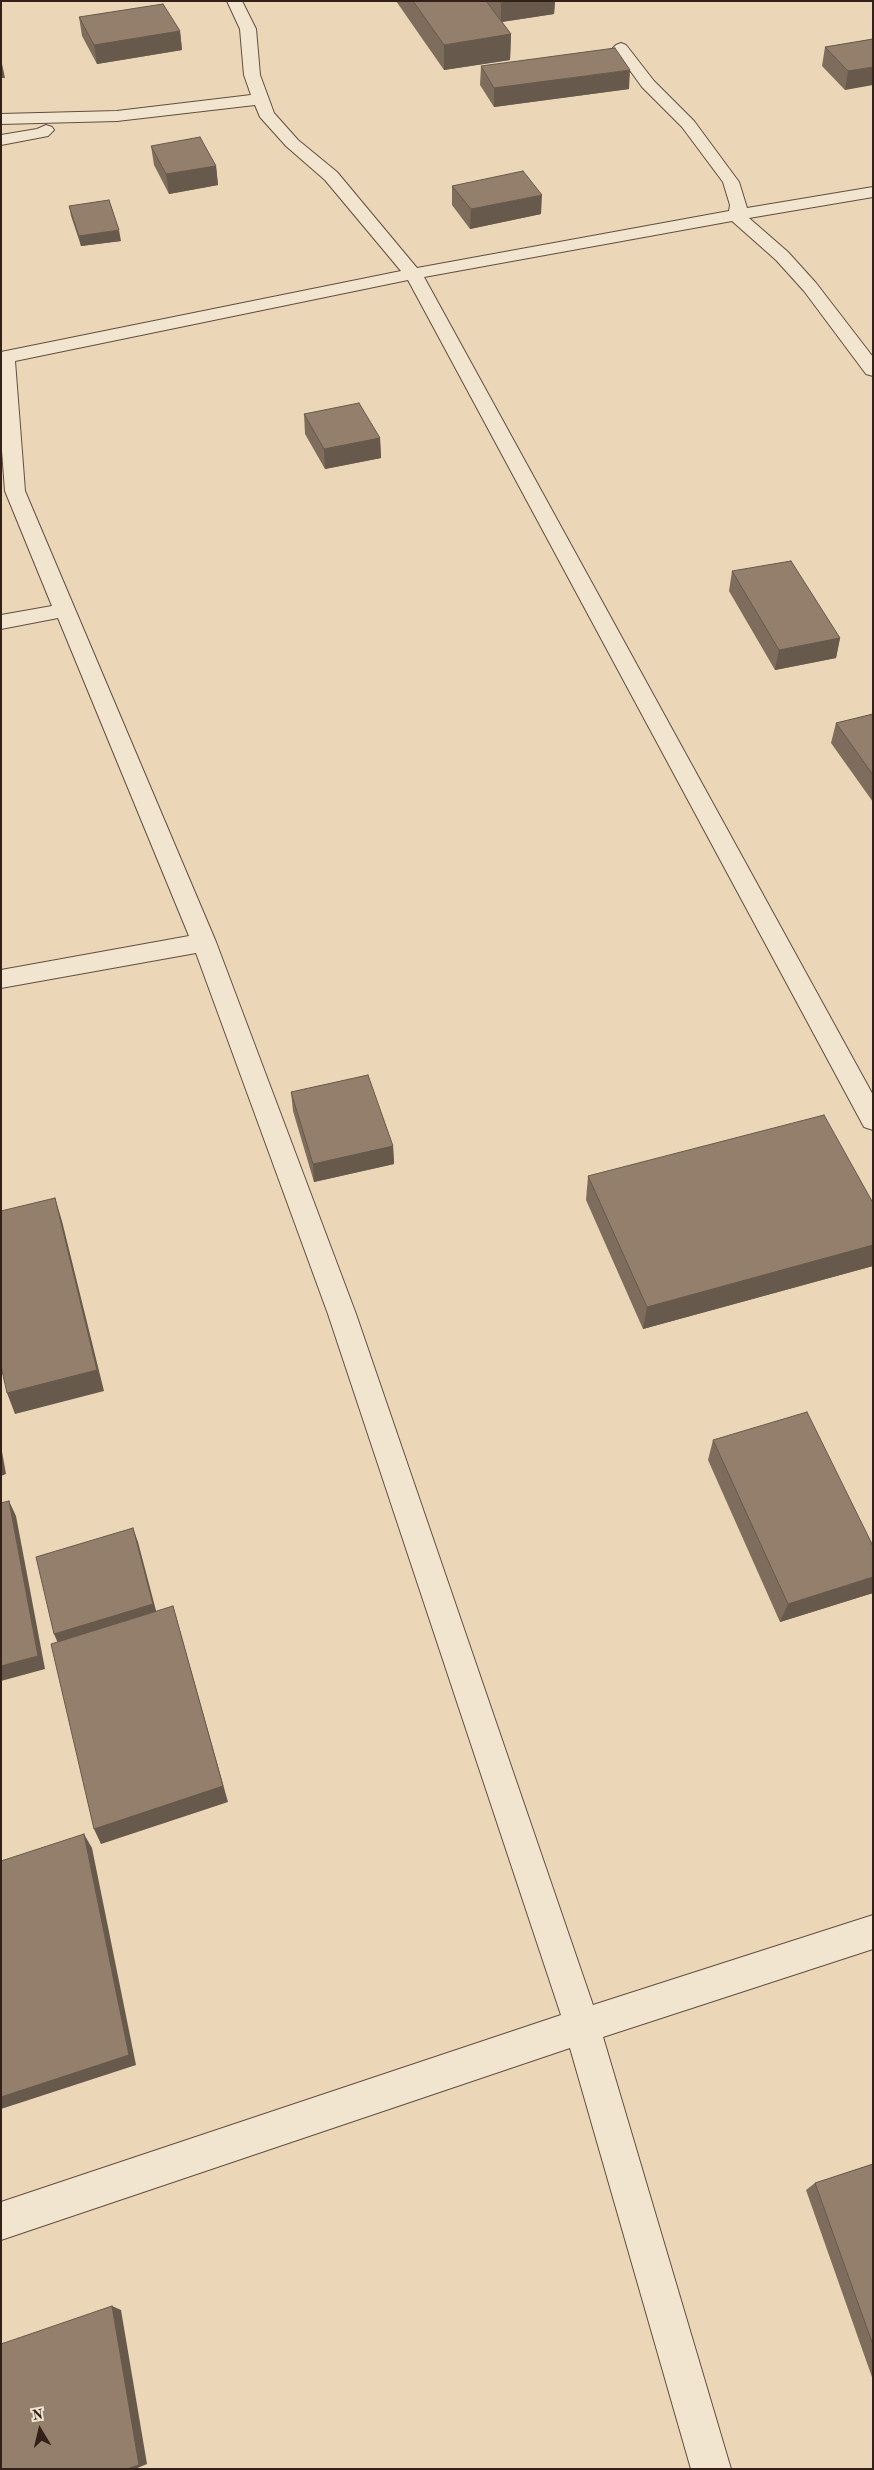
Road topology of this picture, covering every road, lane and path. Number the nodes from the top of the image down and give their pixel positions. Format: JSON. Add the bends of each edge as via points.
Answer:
{"nodes":[{"id":1,"x":234,"y":1,"type":"edge"},
{"id":2,"x":621,"y":48,"type":"dead end"},
{"id":3,"x":261,"y":99,"type":"junction"},
{"id":4,"x":64,"y":118,"type":"junction"},
{"id":5,"x":1,"y":119,"type":"edge"},
{"id":6,"x":1,"y":140,"type":"edge"},
{"id":7,"x":873,"y":192,"type":"edge"},
{"id":8,"x":736,"y":215,"type":"junction"},
{"id":9,"x":413,"y":274,"type":"junction"},
{"id":10,"x":3,"y":358,"type":"edge"},
{"id":11,"x":873,"y":370,"type":"edge"},
{"id":12,"x":65,"y":610,"type":"junction"},
{"id":13,"x":1,"y":622,"type":"edge"},
{"id":14,"x":204,"y":942,"type":"junction"},
{"id":15,"x":1,"y":979,"type":"edge"},
{"id":16,"x":873,"y":1120,"type":"edge"},
{"id":17,"x":873,"y":1932,"type":"edge"},
{"id":18,"x":582,"y":2026,"type":"junction"},
{"id":19,"x":1,"y":2221,"type":"edge"},
{"id":20,"x":711,"y":2469,"type":"edge"}],
"edges":[{"from":1,"to":3,"type":"street","via":[[248,29],[252,75]]},
{"from":2,"to":8,"type":"street","via":[[648,84],[688,124],[731,182],[739,205]]},
{"from":3,"to":4,"type":"street","via":[[117,116]]},
{"from":3,"to":9,"type":"street","via":[[272,121],[331,176]]},
{"from":4,"to":5,"type":"street"},
{"from":4,"to":6,"type":"street","via":[[42,133]]},
{"from":7,"to":8,"type":"street"},
{"from":8,"to":9,"type":"street"},
{"from":8,"to":11,"type":"street","via":[[776,250],[810,287]]},
{"from":9,"to":10,"type":"street"},
{"from":9,"to":16,"type":"street"},
{"from":10,"to":12,"type":"street","via":[[15,491]]},
{"from":12,"to":13,"type":"street"},
{"from":12,"to":14,"type":"street"},
{"from":14,"to":15,"type":"street"},
{"from":14,"to":18,"type":"street","via":[[342,1314]]},
{"from":17,"to":18,"type":"street"},
{"from":18,"to":19,"type":"street"},
{"from":18,"to":20,"type":"street"}]}
